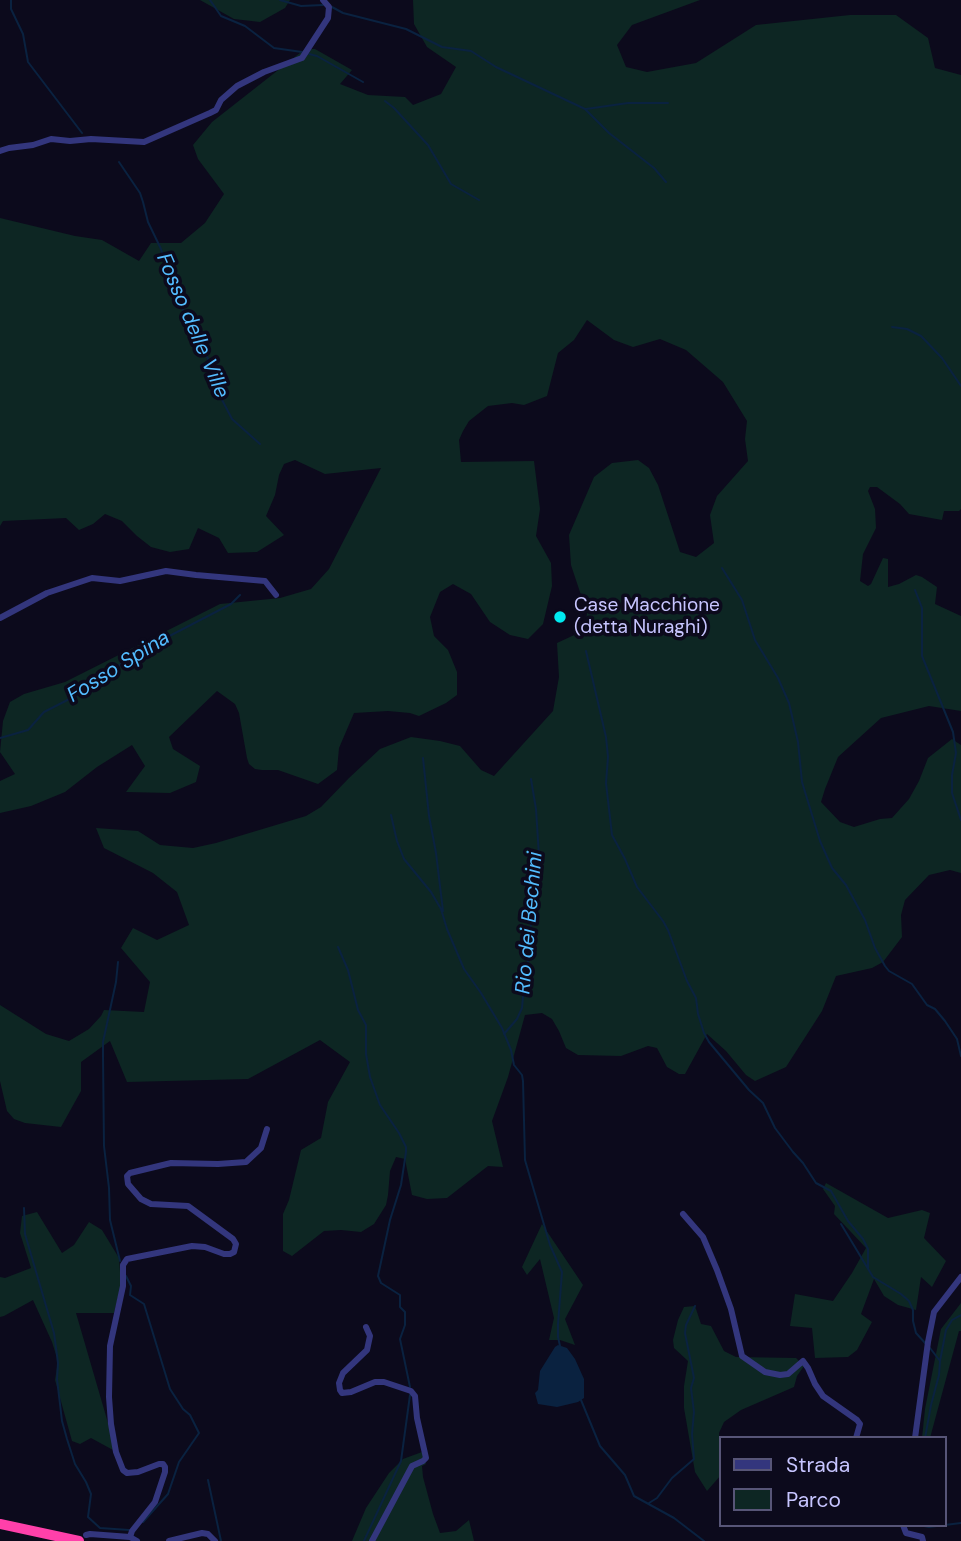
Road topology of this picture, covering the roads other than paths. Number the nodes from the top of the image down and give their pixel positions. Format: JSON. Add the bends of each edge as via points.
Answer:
{"nodes":[{"id":1,"x":323,"y":0,"type":"edge"},
{"id":2,"x":0,"y":151,"type":"edge"},
{"id":3,"x":276,"y":595,"type":"dead end"},
{"id":4,"x":0,"y":618,"type":"edge"},
{"id":5,"x":267,"y":1129,"type":"dead end"},
{"id":6,"x":683,"y":1214,"type":"dead end"},
{"id":7,"x":961,"y":1277,"type":"edge"},
{"id":8,"x":366,"y":1327,"type":"dead end"},
{"id":9,"x":857,"y":1436,"type":"edge"},
{"id":10,"x":915,"y":1436,"type":"edge"},
{"id":11,"x":0,"y":1524,"type":"edge"},
{"id":12,"x":904,"y":1527,"type":"edge"},
{"id":13,"x":0,"y":1531,"type":"edge"},
{"id":14,"x":918,"y":1537,"type":"edge"},
{"id":15,"x":83,"y":1538,"type":"edge"},
{"id":16,"x":134,"y":1539,"type":"edge"},
{"id":17,"x":42,"y":1541,"type":"edge"},
{"id":18,"x":169,"y":1541,"type":"edge"},
{"id":19,"x":215,"y":1541,"type":"edge"},
{"id":20,"x":372,"y":1541,"type":"edge"}],
"edges":[{"from":1,"to":2,"type":"street","via":[[329,14],[302,58],[237,86],[210,113],[144,142],[51,139]]},
{"from":3,"to":4,"type":"street","via":[[265,581],[166,571],[120,581],[92,578],[47,593]]},
{"from":5,"to":16,"type":"street","via":[[261,1148],[246,1162],[171,1163],[127,1177],[141,1199],[188,1206],[236,1244],[230,1254],[192,1246],[127,1259],[122,1265],[123,1286],[110,1346],[109,1397],[116,1452],[127,1474],[159,1464],[165,1467],[155,1503],[132,1531]]},
{"from":6,"to":9,"type":"street","via":[[703,1237],[717,1270],[742,1356],[780,1376],[803,1361],[823,1396],[860,1424]]},
{"from":7,"to":10,"type":"street","via":[[934,1312]]},
{"from":8,"to":20,"type":"street","via":[[370,1336],[367,1350],[343,1373],[340,1390],[351,1392],[384,1382],[411,1391],[426,1458],[412,1466]]},
{"from":11,"to":15,"type":"highway"},
{"from":12,"to":14,"type":"street","via":[[906,1533]]},
{"from":13,"to":17,"type":"highway"},
{"from":15,"to":16,"type":"street","via":[[90,1534]]},
{"from":18,"to":19,"type":"street","via":[[202,1533]]}]}
